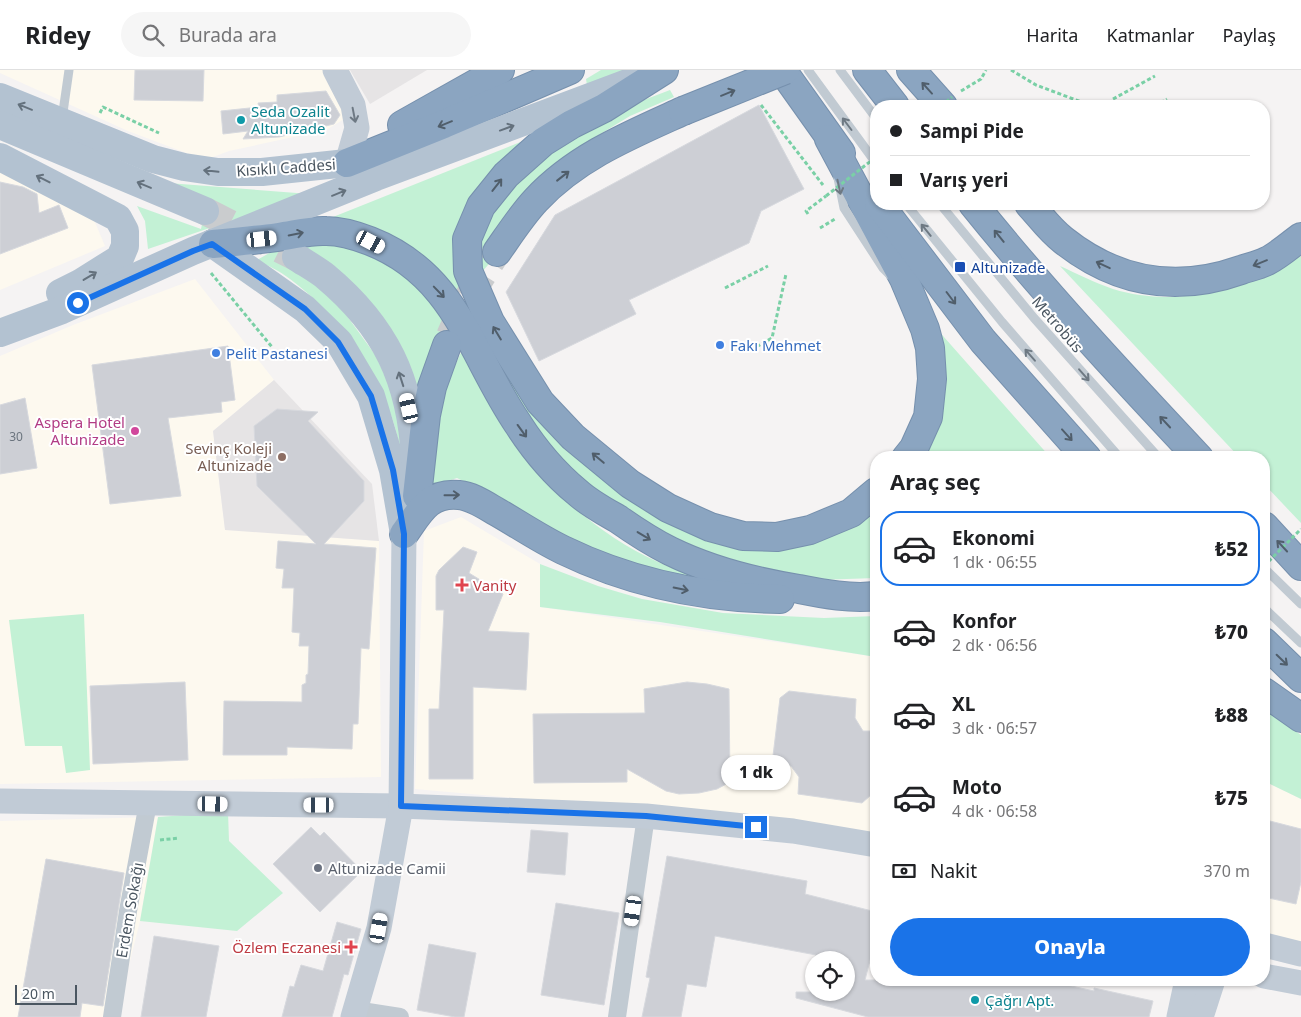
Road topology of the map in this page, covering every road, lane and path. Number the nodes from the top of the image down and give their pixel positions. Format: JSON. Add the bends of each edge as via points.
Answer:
{"nodes":[{"id":1,"x":69,"y":70,"type":"edge"},
{"id":2,"x":335,"y":70,"type":"edge"},
{"id":3,"x":463,"y":70,"type":"edge"},
{"id":4,"x":500,"y":70,"type":"edge"},
{"id":5,"x":570,"y":70,"type":"edge"},
{"id":6,"x":663,"y":70,"type":"edge"},
{"id":7,"x":783,"y":70,"type":"edge"},
{"id":8,"x":808,"y":70,"type":"edge"},
{"id":9,"x":840,"y":70,"type":"edge"},
{"id":10,"x":866,"y":70,"type":"edge"},
{"id":11,"x":911,"y":70,"type":"edge"},
{"id":12,"x":986,"y":70,"type":"edge"},
{"id":13,"x":1011,"y":70,"type":"edge"},
{"id":14,"x":1155,"y":76,"type":"dead end"},
{"id":15,"x":0,"y":97,"type":"edge"},
{"id":16,"x":757,"y":99,"type":"dead end"},
{"id":17,"x":1113,"y":99,"type":"dead end"},
{"id":18,"x":890,"y":100,"type":"edge"},
{"id":19,"x":942,"y":100,"type":"edge"},
{"id":20,"x":950,"y":100,"type":"edge"},
{"id":21,"x":1076,"y":100,"type":"edge"},
{"id":22,"x":870,"y":110,"type":"edge"},
{"id":23,"x":61,"y":122,"type":"junction"},
{"id":24,"x":407,"y":122,"type":"junction"},
{"id":25,"x":0,"y":125,"type":"edge"},
{"id":26,"x":829,"y":139,"type":"junction"},
{"id":27,"x":870,"y":155,"type":"edge"},
{"id":28,"x":0,"y":157,"type":"edge"},
{"id":29,"x":870,"y":162,"type":"edge"},
{"id":30,"x":347,"y":163,"type":"junction"},
{"id":31,"x":823,"y":185,"type":"dead end"},
{"id":32,"x":870,"y":192,"type":"edge"},
{"id":33,"x":827,"y":194,"type":"junction"},
{"id":34,"x":834,"y":201,"type":"dead end"},
{"id":35,"x":884,"y":210,"type":"edge"},
{"id":36,"x":911,"y":210,"type":"edge"},
{"id":37,"x":945,"y":210,"type":"edge"},
{"id":38,"x":978,"y":210,"type":"edge"},
{"id":39,"x":1034,"y":210,"type":"edge"},
{"id":40,"x":205,"y":211,"type":"tunnel mouth"},
{"id":41,"x":833,"y":211,"type":"dead end"},
{"id":42,"x":807,"y":212,"type":"dead end"},
{"id":43,"x":820,"y":228,"type":"dead end"},
{"id":44,"x":1301,"y":237,"type":"edge"},
{"id":45,"x":203,"y":248,"type":"junction"},
{"id":46,"x":496,"y":252,"type":"tunnel mouth"},
{"id":47,"x":296,"y":257,"type":"tunnel mouth"},
{"id":48,"x":768,"y":266,"type":"dead end"},
{"id":49,"x":786,"y":274,"type":"dead end"},
{"id":50,"x":725,"y":288,"type":"dead end"},
{"id":51,"x":905,"y":305,"type":"dead end"},
{"id":52,"x":0,"y":322,"type":"edge"},
{"id":53,"x":0,"y":334,"type":"edge"},
{"id":54,"x":446,"y":345,"type":"tunnel mouth"},
{"id":55,"x":272,"y":347,"type":"dead end"},
{"id":56,"x":751,"y":350,"type":"dead end"},
{"id":57,"x":916,"y":420,"type":"dead end"},
{"id":58,"x":903,"y":449,"type":"edge"},
{"id":59,"x":1081,"y":451,"type":"edge"},
{"id":60,"x":1114,"y":451,"type":"edge"},
{"id":61,"x":1153,"y":451,"type":"edge"},
{"id":62,"x":1192,"y":451,"type":"edge"},
{"id":63,"x":630,"y":484,"type":"junction"},
{"id":64,"x":869,"y":490,"type":"edge"},
{"id":65,"x":417,"y":496,"type":"junction"},
{"id":66,"x":832,"y":511,"type":"dead end"},
{"id":67,"x":709,"y":516,"type":"dead end"},
{"id":68,"x":818,"y":518,"type":"dead end"},
{"id":69,"x":1301,"y":529,"type":"edge"},
{"id":70,"x":1270,"y":532,"type":"edge"},
{"id":71,"x":404,"y":534,"type":"junction"},
{"id":72,"x":1270,"y":561,"type":"edge"},
{"id":73,"x":1301,"y":566,"type":"edge"},
{"id":74,"x":1270,"y":573,"type":"edge"},
{"id":75,"x":870,"y":597,"type":"edge"},
{"id":76,"x":870,"y":597,"type":"edge"},
{"id":77,"x":1301,"y":604,"type":"edge"},
{"id":78,"x":1270,"y":614,"type":"edge"},
{"id":79,"x":1301,"y":643,"type":"edge"},
{"id":80,"x":1270,"y":648,"type":"edge"},
{"id":81,"x":1301,"y":678,"type":"edge"},
{"id":82,"x":1270,"y":696,"type":"edge"},
{"id":83,"x":1301,"y":718,"type":"edge"},
{"id":84,"x":0,"y":801,"type":"edge"},
{"id":85,"x":148,"y":803,"type":"junction"},
{"id":86,"x":401,"y":806,"type":"junction"},
{"id":87,"x":646,"y":816,"type":"junction"},
{"id":88,"x":870,"y":844,"type":"edge"},
{"id":89,"x":1270,"y":947,"type":"edge"},
{"id":90,"x":1301,"y":954,"type":"edge"},
{"id":91,"x":1270,"y":977,"type":"edge"},
{"id":92,"x":1301,"y":983,"type":"edge"},
{"id":93,"x":1186,"y":986,"type":"edge"},
{"id":94,"x":1211,"y":986,"type":"edge"},
{"id":95,"x":354,"y":1014,"type":"edge"},
{"id":96,"x":112,"y":1017,"type":"edge"},
{"id":97,"x":400,"y":1017,"type":"edge"},
{"id":98,"x":617,"y":1017,"type":"edge"},
{"id":99,"x":1179,"y":1017,"type":"edge"},
{"id":100,"x":1201,"y":1017,"type":"edge"}],
"edges":[{"from":1,"to":23,"type":"lane"},
{"from":2,"to":30,"type":"street","one_way":true,"via":[[352,105],[357,128]]},
{"from":3,"to":24,"type":"highway"},
{"from":4,"to":24,"type":"highway","name":"Kısıklı Caddesi"},
{"from":5,"to":30,"type":"highway","one_way":true},
{"from":45,"to":6,"type":"main road","name":"Kısıklı Caddesi","one_way":true,"via":[[376,177]]},
{"from":63,"to":6,"type":"highway","one_way":true,"via":[[573,437],[540,402],[490,322],[468,271],[467,239],[481,206],[506,175],[543,142]]},
{"from":7,"to":26,"type":"highway"},
{"from":46,"to":7,"type":"highway","one_way":true,"bridge":true,"via":[[536,200],[588,157],[682,111]]},
{"from":27,"to":8,"type":"lane","one_way":true},
{"from":9,"to":22,"type":"lane"},
{"from":10,"to":18,"type":"highway"},
{"from":19,"to":11,"type":"highway","one_way":true},
{"from":12,"to":20,"type":"path","via":[[981,79]]},
{"from":13,"to":21,"type":"path","via":[[1036,85]]},
{"from":14,"to":17,"type":"path"},
{"from":23,"to":15,"type":"main road","name":"Kısıklı Caddesi","one_way":true},
{"from":16,"to":31,"type":"path"},
{"from":30,"to":23,"type":"main road","name":"Kısıklı Caddesi","one_way":true,"via":[[262,172],[218,172],[153,159]]},
{"from":24,"to":30,"type":"highway","name":"Kısıklı Caddesi"},
{"from":40,"to":25,"type":"main road","one_way":true},
{"from":26,"to":32,"type":"highway"},
{"from":26,"to":51,"type":"lane","one_way":true,"via":[[844,208],[882,268],[896,281]]},
{"from":26,"to":58,"type":"highway","via":[[904,279],[926,329],[932,380],[928,417],[914,448]]},
{"from":52,"to":28,"type":"main road","one_way":true,"via":[[80,283],[120,258],[125,246],[125,231],[118,218]]},
{"from":29,"to":33,"type":"path","bridge":true},
{"from":33,"to":34,"type":"path"},
{"from":33,"to":42,"type":"path"},
{"from":35,"to":59,"type":"highway","one_way":true,"via":[[984,341]]},
{"from":60,"to":36,"type":"lane","one_way":true},
{"from":37,"to":61,"type":"lane","name":"Metrobüs","one_way":true,"via":[[1034,318]]},
{"from":62,"to":38,"type":"highway","one_way":true,"via":[[1130,385]]},
{"from":44,"to":39,"type":"highway","one_way":true,"via":[[1266,262],[1220,278],[1188,283],[1158,282],[1105,267],[1061,239]]},
{"from":41,"to":43,"type":"path","via":[[835,219]]},
{"from":45,"to":53,"type":"main road","name":"Kısıklı Caddesi"},
{"from":45,"to":55,"type":"path"},
{"from":45,"to":71,"type":"main road","via":[[305,309],[338,342],[371,396],[393,470]]},
{"from":45,"to":75,"type":"highway","one_way":true,"via":[[327,230],[371,242],[395,254],[419,270],[448,300],[518,424],[553,469],[577,493],[641,535],[703,566],[778,586]]},
{"from":65,"to":47,"type":"main road","one_way":true,"via":[[409,408],[402,378],[389,350],[372,323],[346,296],[324,275]]},
{"from":48,"to":50,"type":"path"},
{"from":49,"to":56,"type":"path","via":[[772,338]]},
{"from":54,"to":65,"type":"highway","via":[[426,415]]},
{"from":57,"to":58,"type":"lane"},
{"from":63,"to":64,"type":"highway","via":[[668,508],[710,528],[743,536],[777,537],[810,530],[851,513]]},
{"from":63,"to":67,"type":"lane"},
{"from":65,"to":71,"type":"main road"},
{"from":66,"to":68,"type":"lane"},
{"from":69,"to":72,"type":"path","bridge":true},
{"from":73,"to":70,"type":"highway","one_way":true},
{"from":71,"to":76,"type":"highway","one_way":true,"via":[[426,503],[443,495],[460,495],[478,501],[561,549],[606,569],[658,585],[711,595],[758,599]]},
{"from":71,"to":86,"type":"street"},
{"from":74,"to":77,"type":"lane"},
{"from":78,"to":79,"type":"lane"},
{"from":80,"to":81,"type":"highway","one_way":true},
{"from":82,"to":83,"type":"highway"},
{"from":84,"to":85,"type":"street"},
{"from":85,"to":86,"type":"street"},
{"from":85,"to":96,"type":"street","name":"Erdem Sokağı"},
{"from":86,"to":87,"type":"street"},
{"from":86,"to":95,"type":"street","via":[[379,928]]},
{"from":87,"to":88,"type":"street","via":[[793,831]]},
{"from":87,"to":98,"type":"street"},
{"from":89,"to":90,"type":"street"},
{"from":91,"to":92,"type":"street"},
{"from":93,"to":99,"type":"street"},
{"from":94,"to":100,"type":"street"},
{"from":95,"to":97,"type":"street"}]}
